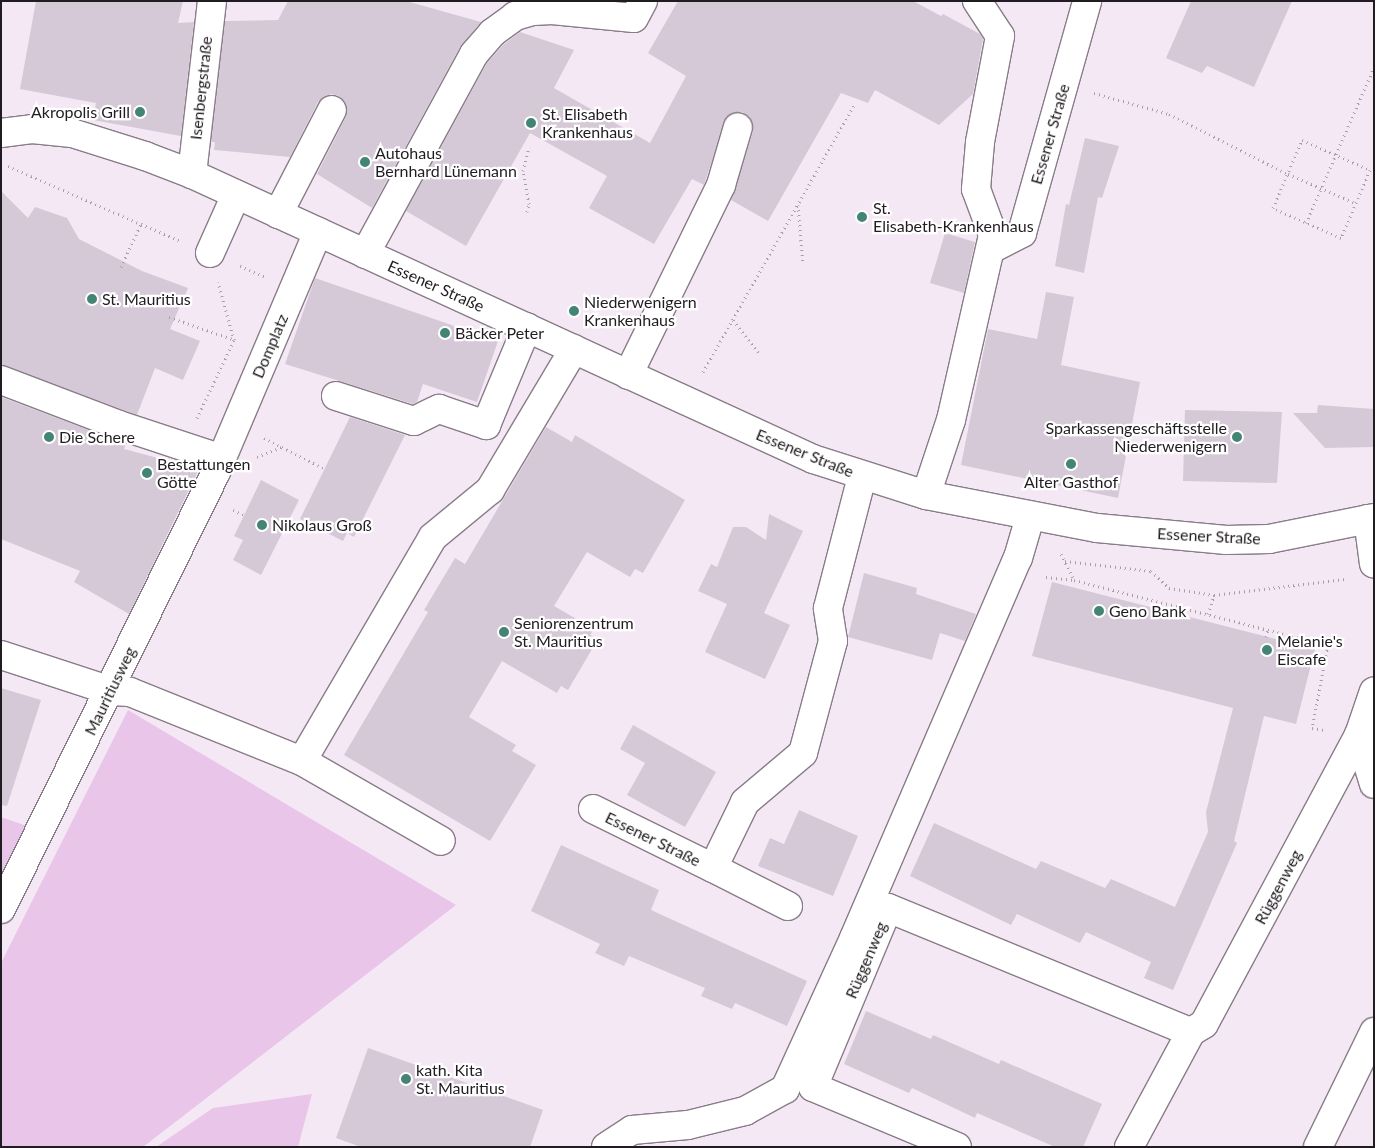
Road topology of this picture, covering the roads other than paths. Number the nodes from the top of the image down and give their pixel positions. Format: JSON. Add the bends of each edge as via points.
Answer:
{"nodes":[{"id":1,"x":212,"y":1,"type":"edge"},
{"id":2,"x":643,"y":1,"type":"edge"},
{"id":3,"x":977,"y":1,"type":"edge"},
{"id":4,"x":1087,"y":1,"type":"edge"},
{"id":5,"x":332,"y":110,"type":"dead end"},
{"id":6,"x":738,"y":126,"type":"dead end"},
{"id":7,"x":1,"y":133,"type":"edge"},
{"id":8,"x":192,"y":174,"type":"junction"},
{"id":9,"x":236,"y":195,"type":"junction"},
{"id":10,"x":278,"y":214,"type":"junction"},
{"id":11,"x":318,"y":232,"type":"junction"},
{"id":12,"x":990,"y":249,"type":"junction"},
{"id":13,"x":210,"y":253,"type":"road end"},
{"id":14,"x":365,"y":254,"type":"junction"},
{"id":15,"x":527,"y":327,"type":"junction"},
{"id":16,"x":574,"y":350,"type":"junction"},
{"id":17,"x":628,"y":375,"type":"junction"},
{"id":18,"x":1,"y":380,"type":"edge"},
{"id":19,"x":336,"y":396,"type":"dead end"},
{"id":20,"x":219,"y":466,"type":"junction"},
{"id":21,"x":862,"y":477,"type":"junction"},
{"id":22,"x":926,"y":495,"type":"junction"},
{"id":23,"x":1371,"y":518,"type":"edge"},
{"id":24,"x":1038,"y":519,"type":"junction"},
{"id":25,"x":1364,"y":571,"type":"edge"},
{"id":26,"x":1,"y":654,"type":"edge"},
{"id":27,"x":111,"y":691,"type":"junction"},
{"id":28,"x":1374,"y":691,"type":"edge"},
{"id":29,"x":1359,"y":735,"type":"junction"},
{"id":30,"x":302,"y":761,"type":"junction"},
{"id":31,"x":1374,"y":784,"type":"edge"},
{"id":32,"x":593,"y":809,"type":"dead end"},
{"id":33,"x":441,"y":842,"type":"dead end"},
{"id":34,"x":714,"y":868,"type":"junction"},
{"id":35,"x":788,"y":906,"type":"dead end"},
{"id":36,"x":1,"y":909,"type":"edge"},
{"id":37,"x":1191,"y":1032,"type":"junction"},
{"id":38,"x":1374,"y":1032,"type":"edge"},
{"id":39,"x":606,"y":1147,"type":"edge"},
{"id":40,"x":957,"y":1147,"type":"edge"},
{"id":41,"x":1128,"y":1147,"type":"edge"},
{"id":42,"x":1318,"y":1147,"type":"edge"}],
"edges":[{"from":1,"to":8,"type":"street","name":"Isenbergstraße"},
{"from":2,"to":14,"type":"street","via":[[634,18],[533,11],[515,16],[492,33],[474,54]]},
{"from":3,"to":12,"type":"street","via":[[1000,36],[980,142],[976,189],[993,235]]},
{"from":4,"to":12,"type":"street","name":"Essener Straße","via":[[1022,233]]},
{"from":5,"to":10,"type":"street"},
{"from":6,"to":17,"type":"street","via":[[721,185]]},
{"from":7,"to":8,"type":"street","name":"Essener Straße","via":[[32,129],[72,133]]},
{"from":8,"to":9,"type":"street","name":"Essener Straße"},
{"from":9,"to":10,"type":"street","name":"Essener Straße"},
{"from":9,"to":13,"type":"street"},
{"from":10,"to":11,"type":"street","name":"Essener Straße"},
{"from":11,"to":14,"type":"street","name":"Essener Straße"},
{"from":11,"to":20,"type":"street","name":"Domplatz"},
{"from":12,"to":22,"type":"street","via":[[951,420]]},
{"from":14,"to":15,"type":"street","name":"Essener Straße"},
{"from":15,"to":16,"type":"street","name":"Essener Straße"},
{"from":15,"to":19,"type":"street","via":[[486,424],[439,409],[414,422]]},
{"from":16,"to":17,"type":"street","name":"Essener Straße"},
{"from":16,"to":30,"type":"street","via":[[490,490],[433,537]]},
{"from":17,"to":21,"type":"street","name":"Essener Straße","via":[[813,459]]},
{"from":18,"to":20,"type":"street","via":[[183,447]]},
{"from":20,"to":27,"type":"street","name":"Mauritiusweg"},
{"from":21,"to":22,"type":"street","name":"Essener Straße"},
{"from":21,"to":34,"type":"street","name":"Essener Straße","via":[[828,608],[833,641],[803,753],[746,802]]},
{"from":22,"to":24,"type":"street","name":"Essener Straße"},
{"from":23,"to":24,"type":"street","name":"Essener Straße","via":[[1315,532],[1247,541],[1097,528]]},
{"from":23,"to":25,"type":"street"},
{"from":24,"to":39,"type":"street","via":[[785,1089],[745,1111],[688,1125],[632,1130]]},
{"from":26,"to":27,"type":"street"},
{"from":27,"to":30,"type":"street","via":[[130,692]]},
{"from":27,"to":36,"type":"street","name":"Mauritiusweg"},
{"from":28,"to":29,"type":"street","name":"Rüggenweg"},
{"from":29,"to":31,"type":"street"},
{"from":29,"to":37,"type":"street","name":"Rüggenweg","via":[[1204,1024]]},
{"from":30,"to":33,"type":"street"},
{"from":32,"to":34,"type":"street","name":"Essener Straße"},
{"from":34,"to":35,"type":"street","name":"Essener Straße"},
{"from":37,"to":40,"type":"street","name":"Rüggenweg","via":[[888,908],[813,1087]]},
{"from":37,"to":41,"type":"street","name":"Rüggenweg"},
{"from":38,"to":42,"type":"street"}]}
